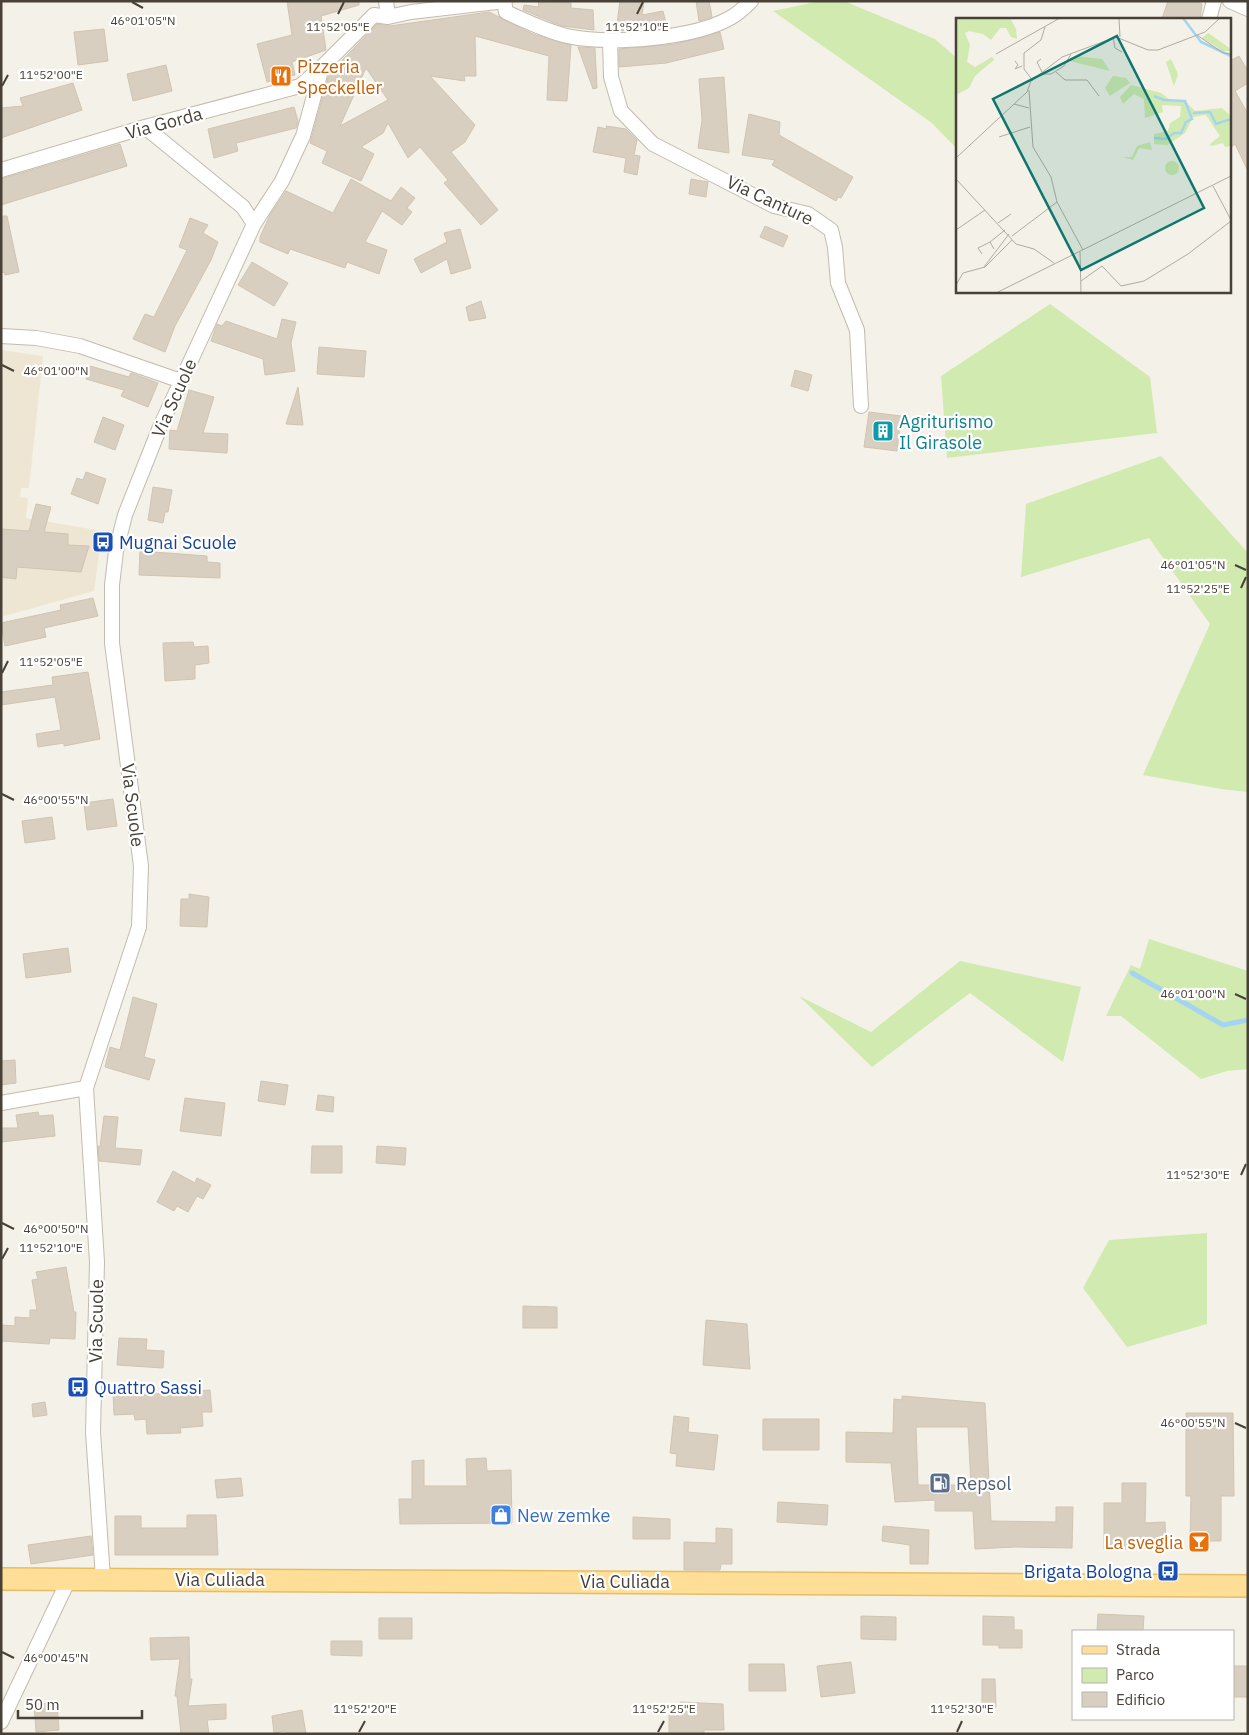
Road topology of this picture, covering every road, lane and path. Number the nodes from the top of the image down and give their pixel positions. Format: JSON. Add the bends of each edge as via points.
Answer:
{"nodes":[{"id":1,"x":386,"y":1,"type":"edge"},
{"id":2,"x":504,"y":1,"type":"edge"},
{"id":3,"x":751,"y":1,"type":"edge"},
{"id":4,"x":1214,"y":1,"type":"edge"},
{"id":5,"x":1230,"y":1,"type":"edge"},
{"id":6,"x":1248,"y":9,"type":"edge"},
{"id":7,"x":388,"y":17,"type":"junction"},
{"id":8,"x":1209,"y":18,"type":"edge"},
{"id":9,"x":610,"y":40,"type":"junction"},
{"id":10,"x":322,"y":67,"type":"junction"},
{"id":11,"x":145,"y":127,"type":"junction"},
{"id":12,"x":1,"y":170,"type":"edge"},
{"id":13,"x":254,"y":224,"type":"junction"},
{"id":14,"x":1,"y":336,"type":"edge"},
{"id":15,"x":181,"y":381,"type":"junction"},
{"id":16,"x":861,"y":406,"type":"dead end"},
{"id":17,"x":86,"y":1088,"type":"junction"},
{"id":18,"x":1,"y":1103,"type":"edge"},
{"id":19,"x":103,"y":1578,"type":"junction"},
{"id":20,"x":1,"y":1579,"type":"edge"},
{"id":21,"x":69,"y":1579,"type":"junction"},
{"id":22,"x":1248,"y":1586,"type":"edge"},
{"id":23,"x":1,"y":1722,"type":"edge"}],
"edges":[{"from":1,"to":7,"type":"street"},
{"from":2,"to":7,"type":"street"},
{"from":2,"to":9,"type":"street","via":[[506,12],[522,20],[567,36]]},
{"from":3,"to":9,"type":"street","via":[[731,18],[701,29]]},
{"from":4,"to":8,"type":"street"},
{"from":5,"to":6,"type":"street"},
{"from":7,"to":10,"type":"street","via":[[374,15]]},
{"from":9,"to":16,"type":"street","name":"Via Canture","via":[[611,77],[621,111],[653,144],[774,206],[808,214],[831,230],[838,283],[857,330]]},
{"from":10,"to":11,"type":"street","name":"Via Gorda","via":[[300,86]]},
{"from":10,"to":13,"type":"street","name":"Via Scuole","via":[[303,136],[282,181]]},
{"from":11,"to":12,"type":"street","name":"Via Gorda"},
{"from":11,"to":13,"type":"street","via":[[243,207]]},
{"from":13,"to":15,"type":"street","name":"Via Scuole"},
{"from":14,"to":15,"type":"street","via":[[80,346]]},
{"from":15,"to":17,"type":"street","name":"Via Scuole","via":[[125,515],[116,551],[112,585],[112,643],[141,866],[139,927]]},
{"from":17,"to":18,"type":"street"},
{"from":17,"to":19,"type":"street","name":"Via Scuole","via":[[97,1262],[93,1432]]},
{"from":19,"to":21,"type":"main road","name":"Via Culiada"},
{"from":19,"to":22,"type":"main road","name":"Via Culiada"},
{"from":20,"to":21,"type":"main road","name":"Via Culiada"},
{"from":21,"to":23,"type":"street"}]}
